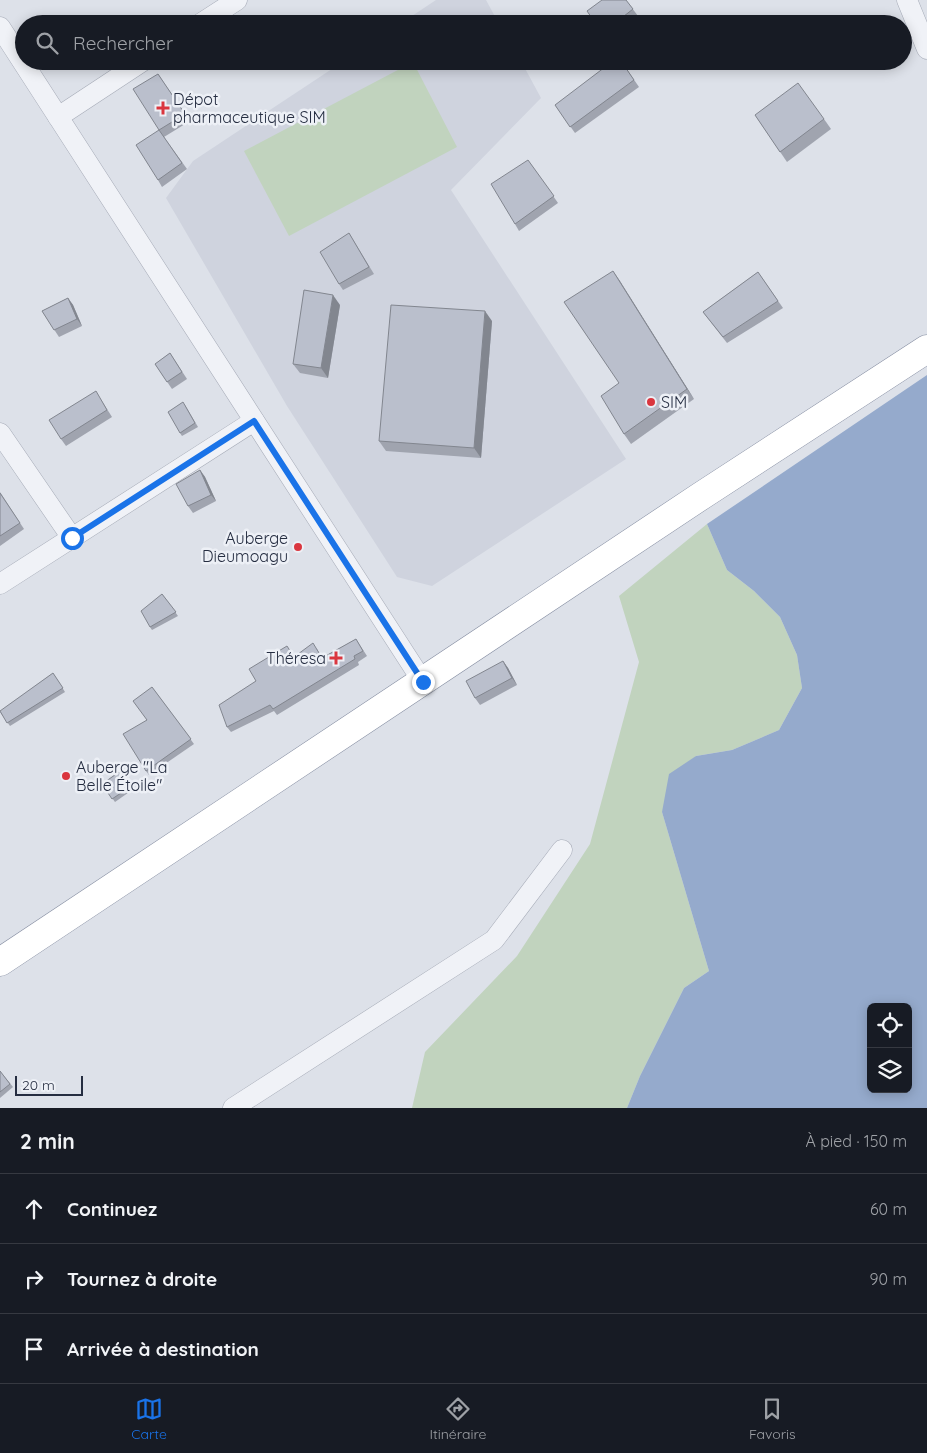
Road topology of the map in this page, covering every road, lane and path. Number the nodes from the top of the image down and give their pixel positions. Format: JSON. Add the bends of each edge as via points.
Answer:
{"nodes":[{"id":1,"x":237,"y":0,"type":"edge"},
{"id":2,"x":907,"y":0,"type":"edge"},
{"id":3,"x":214,"y":15,"type":"edge"},
{"id":4,"x":0,"y":28,"type":"edge"},
{"id":5,"x":927,"y":49,"type":"edge"},
{"id":6,"x":15,"y":51,"type":"edge"},
{"id":7,"x":27,"y":70,"type":"edge"},
{"id":8,"x":129,"y":70,"type":"edge"},
{"id":9,"x":58,"y":117,"type":"junction"},
{"id":10,"x":927,"y":349,"type":"edge"},
{"id":11,"x":254,"y":421,"type":"junction"},
{"id":12,"x":0,"y":433,"type":"edge"},
{"id":13,"x":72,"y":538,"type":"junction"},
{"id":14,"x":0,"y":584,"type":"edge"},
{"id":15,"x":423,"y":682,"type":"junction"},
{"id":16,"x":562,"y":850,"type":"dead end"},
{"id":17,"x":0,"y":962,"type":"edge"},
{"id":18,"x":233,"y":1108,"type":"edge"}],
"edges":[{"from":1,"to":3,"type":"street"},
{"from":2,"to":5,"type":"street"},
{"from":4,"to":6,"type":"street"},
{"from":7,"to":9,"type":"street"},
{"from":8,"to":9,"type":"street"},
{"from":9,"to":11,"type":"street"},
{"from":10,"to":15,"type":"highway"},
{"from":11,"to":13,"type":"street"},
{"from":11,"to":15,"type":"street"},
{"from":12,"to":13,"type":"street"},
{"from":13,"to":14,"type":"street"},
{"from":15,"to":17,"type":"highway"},
{"from":16,"to":18,"type":"street","via":[[494,940]]}]}
